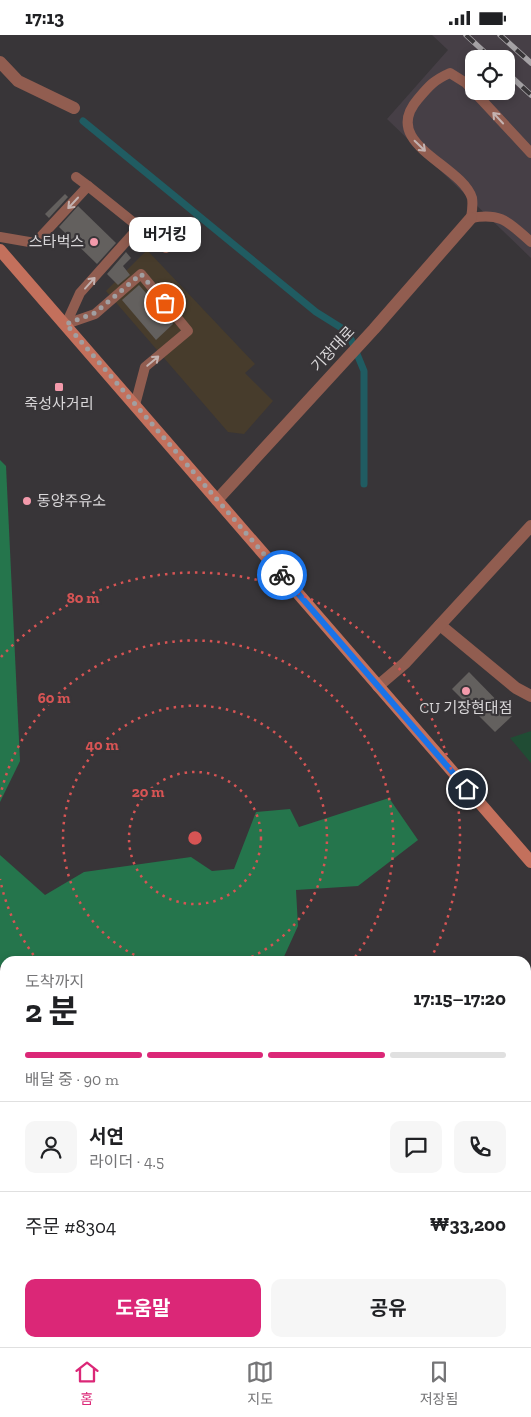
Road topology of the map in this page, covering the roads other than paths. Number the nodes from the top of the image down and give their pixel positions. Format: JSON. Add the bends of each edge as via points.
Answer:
{"nodes":[{"id":1,"x":0,"y":62,"type":"edge"},
{"id":2,"x":74,"y":108,"type":"dead end"},
{"id":3,"x":531,"y":153,"type":"edge"},
{"id":4,"x":76,"y":177,"type":"dead end"},
{"id":5,"x":88,"y":186,"type":"junction"},
{"id":6,"x":471,"y":218,"type":"junction"},
{"id":7,"x":139,"y":227,"type":"junction"},
{"id":8,"x":0,"y":237,"type":"edge"},
{"id":9,"x":531,"y":242,"type":"edge"},
{"id":10,"x":166,"y":248,"type":"dead end"},
{"id":11,"x":0,"y":250,"type":"edge"},
{"id":12,"x":66,"y":324,"type":"junction"},
{"id":13,"x":135,"y":405,"type":"junction"},
{"id":14,"x":217,"y":500,"type":"junction"},
{"id":15,"x":531,"y":526,"type":"edge"},
{"id":16,"x":440,"y":625,"type":"junction"},
{"id":17,"x":378,"y":686,"type":"junction"},
{"id":18,"x":531,"y":696,"type":"edge"},
{"id":19,"x":531,"y":862,"type":"edge"}],
"edges":[{"from":1,"to":2,"type":"street","via":[[18,81]]},
{"from":3,"to":6,"type":"lane","one_way":true,"via":[[466,83],[450,73],[436,79],[409,110],[407,126],[414,141],[465,187],[472,199]]},
{"from":4,"to":5,"type":"lane"},
{"from":5,"to":7,"type":"lane"},
{"from":5,"to":8,"type":"lane","one_way":true,"via":[[35,243]]},
{"from":6,"to":9,"type":"lane","via":[[502,217]]},
{"from":6,"to":14,"type":"street","name":"기장대로"},
{"from":7,"to":10,"type":"lane"},
{"from":12,"to":7,"type":"lane","one_way":true,"via":[[80,293]]},
{"from":11,"to":12,"type":"main road"},
{"from":12,"to":13,"type":"main road"},
{"from":13,"to":12,"type":"lane","one_way":true,"via":[[145,367],[188,331],[141,274],[95,313]]},
{"from":13,"to":14,"type":"main road"},
{"from":14,"to":17,"type":"main road"},
{"from":15,"to":16,"type":"street"},
{"from":16,"to":17,"type":"street","via":[[405,663]]},
{"from":16,"to":18,"type":"street","via":[[516,688]]},
{"from":17,"to":19,"type":"main road"}]}
